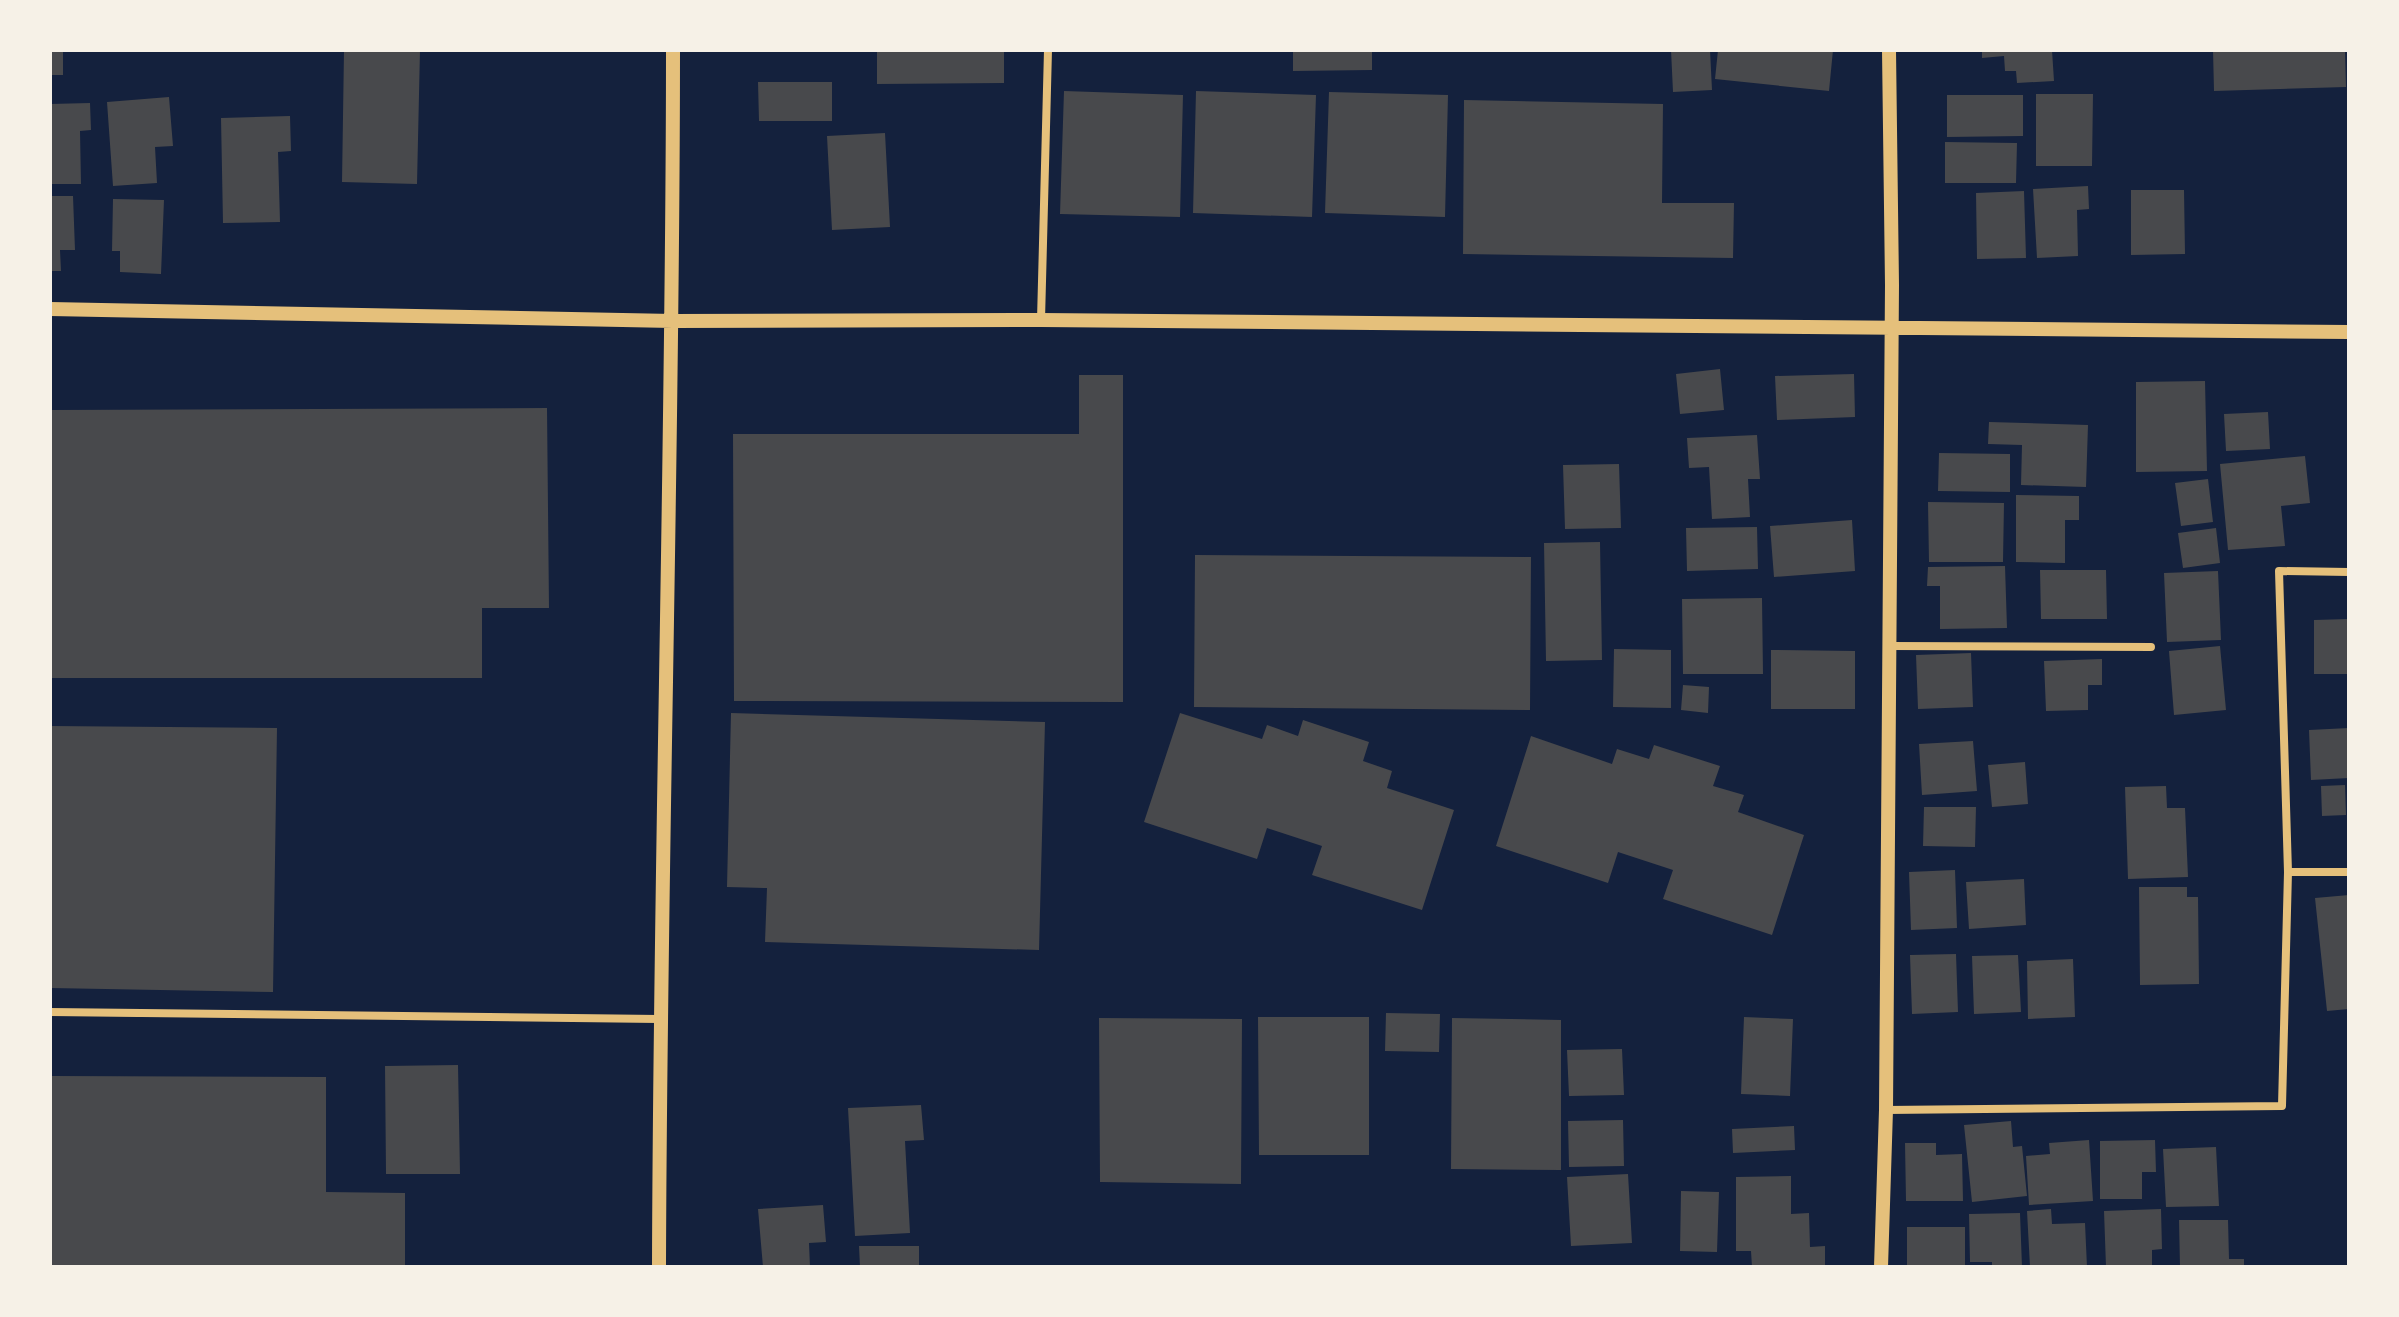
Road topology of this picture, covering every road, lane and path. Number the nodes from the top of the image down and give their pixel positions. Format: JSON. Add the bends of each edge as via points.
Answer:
{"nodes":[{"id":1,"x":673,"y":50,"type":"edge"},
{"id":2,"x":1048,"y":50,"type":"edge"},
{"id":3,"x":1889,"y":50,"type":"edge"},
{"id":4,"x":50,"y":309,"type":"edge"},
{"id":5,"x":1041,"y":320,"type":"junction"},
{"id":6,"x":673,"y":321,"type":"junction"},
{"id":7,"x":1891,"y":327,"type":"junction"},
{"id":8,"x":2349,"y":332,"type":"edge"},
{"id":9,"x":2349,"y":572,"type":"edge"},
{"id":10,"x":1888,"y":646,"type":"junction"},
{"id":11,"x":2151,"y":647,"type":"dead end"},
{"id":12,"x":2288,"y":872,"type":"junction"},
{"id":13,"x":2349,"y":872,"type":"edge"},
{"id":14,"x":50,"y":1012,"type":"edge"},
{"id":15,"x":659,"y":1019,"type":"junction"},
{"id":16,"x":1886,"y":1110,"type":"junction"},
{"id":17,"x":659,"y":1267,"type":"edge"},
{"id":18,"x":1881,"y":1267,"type":"edge"}],
"edges":[{"from":1,"to":6,"type":"street"},
{"from":2,"to":5,"type":"street"},
{"from":3,"to":7,"type":"street"},
{"from":4,"to":6,"type":"street"},
{"from":5,"to":6,"type":"street"},
{"from":5,"to":7,"type":"street"},
{"from":6,"to":15,"type":"street"},
{"from":7,"to":8,"type":"street"},
{"from":7,"to":10,"type":"street"},
{"from":9,"to":12,"type":"street","via":[[2279,571]]},
{"from":10,"to":11,"type":"street"},
{"from":10,"to":16,"type":"street"},
{"from":12,"to":13,"type":"street"},
{"from":12,"to":16,"type":"street","via":[[2282,1106]]},
{"from":14,"to":15,"type":"street"},
{"from":15,"to":17,"type":"street"},
{"from":16,"to":18,"type":"street"}]}
